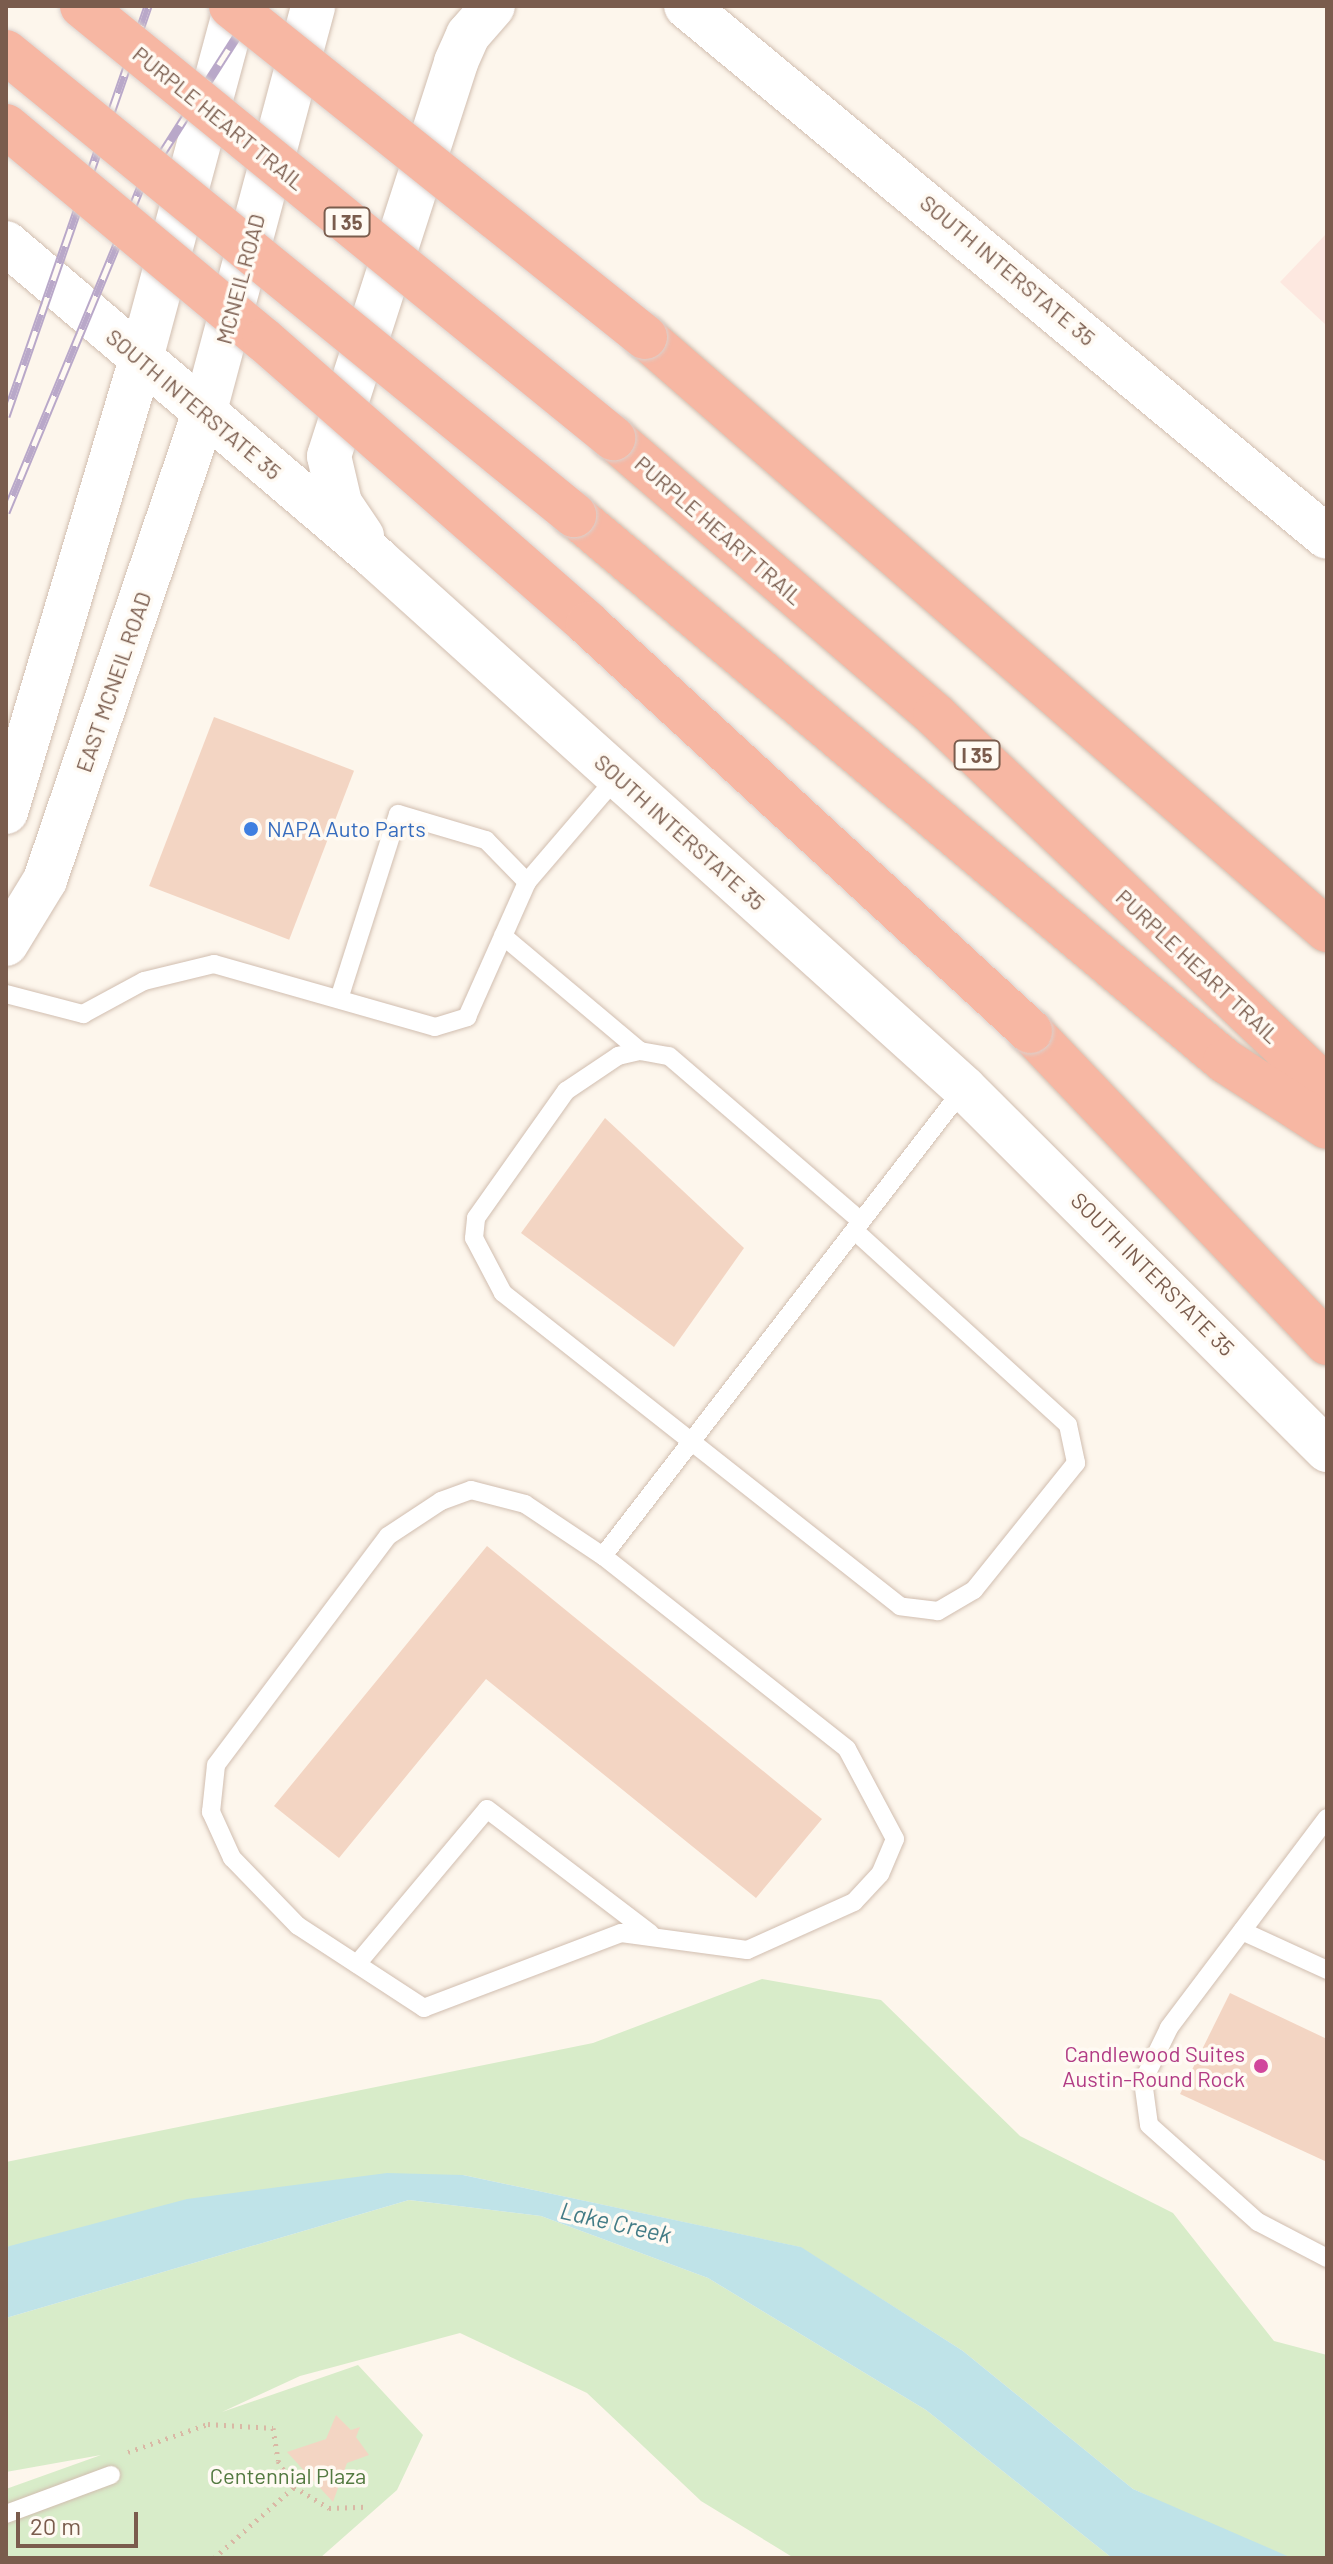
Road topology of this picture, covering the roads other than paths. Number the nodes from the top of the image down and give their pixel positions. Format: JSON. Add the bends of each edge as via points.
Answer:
{"nodes":[{"id":1,"x":82,"y":6,"type":"edge"},
{"id":2,"x":233,"y":6,"type":"edge"},
{"id":3,"x":313,"y":6,"type":"edge"},
{"id":4,"x":493,"y":6,"type":"edge"},
{"id":5,"x":686,"y":6,"type":"edge"},
{"id":6,"x":6,"y":52,"type":"edge"},
{"id":7,"x":6,"y":126,"type":"edge"},
{"id":8,"x":6,"y":243,"type":"edge"},
{"id":9,"x":140,"y":362,"type":"junction"},
{"id":10,"x":204,"y":414,"type":"junction"},
{"id":11,"x":1326,"y":533,"type":"edge"},
{"id":12,"x":377,"y":559,"type":"junction"},
{"id":13,"x":618,"y":776,"type":"junction"},
{"id":14,"x":6,"y":812,"type":"edge"},
{"id":15,"x":527,"y":882,"type":"junction"},
{"id":16,"x":1327,"y":930,"type":"edge"},
{"id":17,"x":503,"y":936,"type":"junction"},
{"id":18,"x":6,"y":944,"type":"edge"},
{"id":19,"x":6,"y":994,"type":"edge"},
{"id":20,"x":339,"y":999,"type":"junction"},
{"id":21,"x":640,"y":1051,"type":"junction"},
{"id":22,"x":964,"y":1088,"type":"junction"},
{"id":23,"x":1327,"y":1088,"type":"edge"},
{"id":24,"x":1327,"y":1127,"type":"edge"},
{"id":25,"x":858,"y":1226,"type":"junction"},
{"id":26,"x":1327,"y":1343,"type":"edge"},
{"id":27,"x":691,"y":1441,"type":"junction"},
{"id":28,"x":1327,"y":1450,"type":"edge"},
{"id":29,"x":603,"y":1556,"type":"junction"},
{"id":30,"x":1323,"y":1830,"type":"edge"},
{"id":31,"x":1242,"y":1931,"type":"junction"},
{"id":32,"x":650,"y":1933,"type":"junction"},
{"id":33,"x":357,"y":1964,"type":"junction"},
{"id":34,"x":1327,"y":1970,"type":"edge"},
{"id":35,"x":1327,"y":2258,"type":"edge"},
{"id":36,"x":111,"y":2475,"type":"road end"},
{"id":37,"x":6,"y":2514,"type":"edge"}],
"edges":[{"from":1,"to":23,"type":"highway","name":"PURPLE HEART TRAIL","number":"I 35","bridge":true,"via":[[613,438],[935,715]]},
{"from":2,"to":9,"type":"main road"},
{"from":2,"to":16,"type":"highway","bridge":true,"via":[[645,337]]},
{"from":3,"to":10,"type":"main road","name":"MCNEIL ROAD"},
{"from":4,"to":12,"type":"main road","via":[[468,35],[456,62],[329,456],[340,503]]},
{"from":5,"to":11,"type":"main road","name":"SOUTH INTERSTATE 35"},
{"from":6,"to":24,"type":"highway","bridge":true,"via":[[574,515],[1225,1061]]},
{"from":7,"to":26,"type":"highway","bridge":true,"via":[[264,340],[588,624],[1030,1031]]},
{"from":8,"to":9,"type":"main road","name":"SOUTH INTERSTATE 35"},
{"from":9,"to":10,"type":"main road","name":"SOUTH INTERSTATE 35"},
{"from":9,"to":14,"type":"main road"},
{"from":10,"to":12,"type":"main road","name":"SOUTH INTERSTATE 35"},
{"from":10,"to":18,"type":"main road","name":"EAST MCNEIL ROAD","via":[[45,880]]},
{"from":12,"to":13,"type":"main road","name":"SOUTH INTERSTATE 35"},
{"from":13,"to":15,"type":"lane"},
{"from":13,"to":22,"type":"main road","name":"SOUTH INTERSTATE 35"},
{"from":15,"to":17,"type":"lane"},
{"from":15,"to":20,"type":"lane","via":[[486,840],[398,814]]},
{"from":17,"to":20,"type":"lane","via":[[467,1017],[435,1027]]},
{"from":17,"to":21,"type":"lane"},
{"from":19,"to":20,"type":"lane","via":[[83,1014],[144,981],[214,964]]},
{"from":21,"to":25,"type":"lane","via":[[669,1056]]},
{"from":21,"to":27,"type":"lane","via":[[618,1056],[566,1091],[476,1218],[474,1238],[503,1293]]},
{"from":22,"to":25,"type":"lane"},
{"from":22,"to":28,"type":"main road","name":"SOUTH INTERSTATE 35"},
{"from":25,"to":27,"type":"lane"},
{"from":25,"to":27,"type":"lane","via":[[1068,1425],[1076,1463],[974,1590],[938,1611],[900,1606]]},
{"from":27,"to":29,"type":"lane"},
{"from":29,"to":32,"type":"lane","via":[[847,1749],[895,1839],[880,1874],[854,1902],[793,1933],[747,1950]]},
{"from":29,"to":33,"type":"lane","via":[[525,1504],[471,1490],[441,1501],[388,1536],[216,1765],[211,1812],[232,1858],[298,1926]]},
{"from":30,"to":31,"type":"lane"},
{"from":31,"to":34,"type":"lane"},
{"from":31,"to":35,"type":"lane","via":[[1169,2028],[1143,2081],[1149,2125],[1258,2222]]},
{"from":32,"to":33,"type":"lane","via":[[621,1933],[424,2008]]},
{"from":32,"to":33,"type":"lane","via":[[487,1809]]},
{"from":36,"to":37,"type":"lane"}]}
